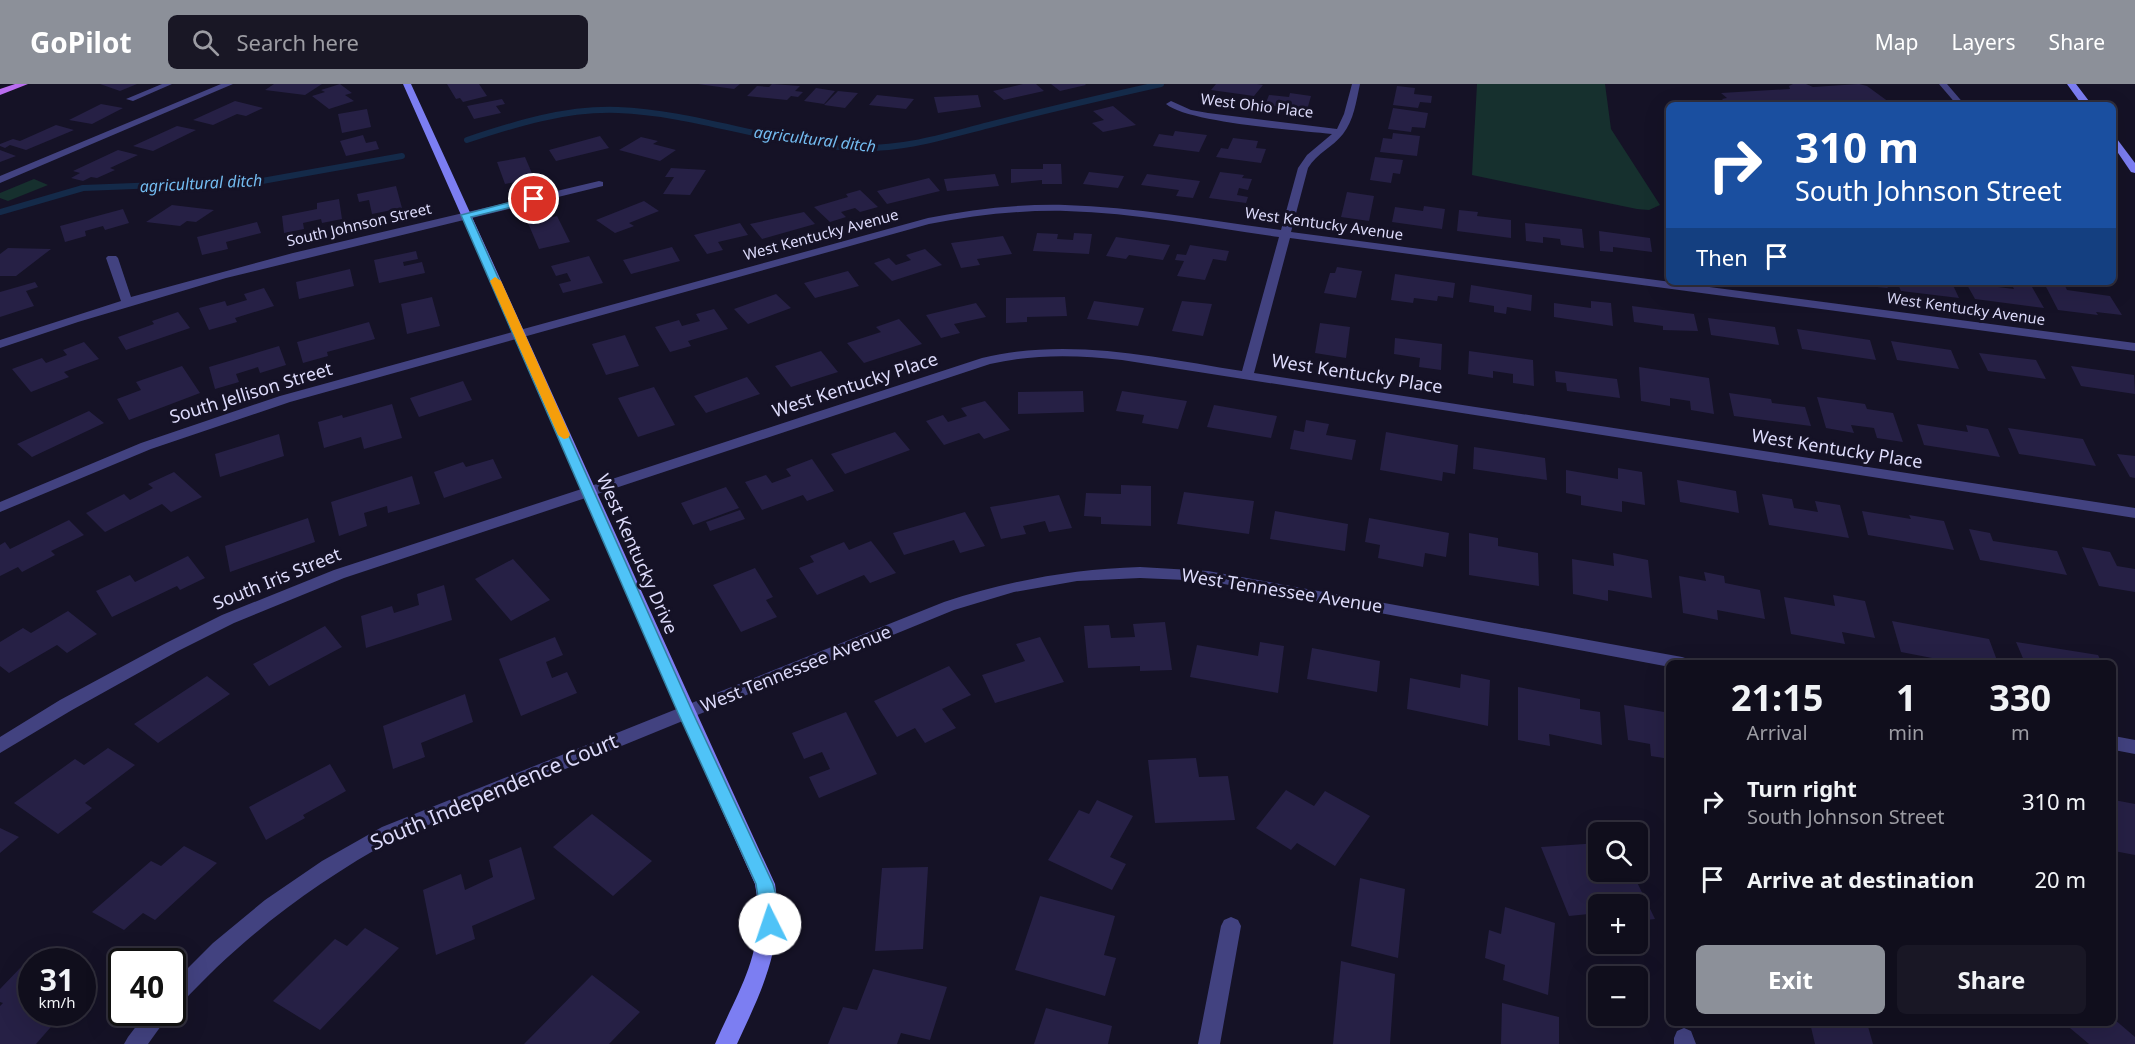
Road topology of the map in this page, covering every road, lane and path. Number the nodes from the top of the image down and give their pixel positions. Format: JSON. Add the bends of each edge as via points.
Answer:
{"nodes":[{"id":1,"x":18,"y":84,"type":"edge"},
{"id":2,"x":24,"y":84,"type":"edge"},
{"id":3,"x":168,"y":84,"type":"edge"},
{"id":4,"x":229,"y":84,"type":"edge"},
{"id":5,"x":407,"y":84,"type":"edge"},
{"id":6,"x":1356,"y":84,"type":"edge"},
{"id":7,"x":1943,"y":84,"type":"edge"},
{"id":8,"x":2071,"y":84,"type":"edge"},
{"id":9,"x":0,"y":92,"type":"edge"},
{"id":10,"x":130,"y":99,"type":"dead end"},
{"id":11,"x":1958,"y":102,"type":"edge"},
{"id":12,"x":2085,"y":102,"type":"edge"},
{"id":13,"x":1171,"y":104,"type":"dead end"},
{"id":14,"x":1340,"y":132,"type":"junction"},
{"id":15,"x":2118,"y":154,"type":"edge"},
{"id":16,"x":2135,"y":170,"type":"edge"},
{"id":17,"x":0,"y":180,"type":"edge"},
{"id":18,"x":598,"y":184,"type":"dead end"},
{"id":19,"x":466,"y":215,"type":"junction"},
{"id":20,"x":1285,"y":234,"type":"junction"},
{"id":21,"x":112,"y":258,"type":"dead end"},
{"id":22,"x":1666,"y":285,"type":"edge"},
{"id":23,"x":1669,"y":285,"type":"edge"},
{"id":24,"x":127,"y":302,"type":"junction"},
{"id":25,"x":520,"y":333,"type":"junction"},
{"id":26,"x":0,"y":344,"type":"edge"},
{"id":27,"x":2135,"y":347,"type":"edge"},
{"id":28,"x":1247,"y":375,"type":"junction"},
{"id":29,"x":588,"y":492,"type":"junction"},
{"id":30,"x":0,"y":507,"type":"edge"},
{"id":31,"x":2135,"y":513,"type":"edge"},
{"id":32,"x":1666,"y":660,"type":"edge"},
{"id":33,"x":686,"y":713,"type":"junction"},
{"id":34,"x":2116,"y":743,"type":"edge"},
{"id":35,"x":0,"y":747,"type":"edge"},
{"id":36,"x":2135,"y":747,"type":"edge"},
{"id":37,"x":1231,"y":926,"type":"dead end"},
{"id":38,"x":186,"y":985,"type":"edge"},
{"id":39,"x":150,"y":1026,"type":"edge"},
{"id":40,"x":135,"y":1044,"type":"edge"},
{"id":41,"x":726,"y":1044,"type":"edge"},
{"id":42,"x":1209,"y":1044,"type":"edge"}],
"edges":[{"from":1,"to":9,"type":"main road"},
{"from":2,"to":9,"type":"main road"},
{"from":3,"to":10,"type":"lane"},
{"from":4,"to":17,"type":"street"},
{"from":5,"to":19,"type":"street","name":"West Kentucky Drive"},
{"from":6,"to":14,"type":"street"},
{"from":7,"to":11,"type":"lane"},
{"from":8,"to":12,"type":"street"},
{"from":13,"to":14,"type":"street","name":"West Ohio Place","via":[[1208,117]]},
{"from":14,"to":20,"type":"street","via":[[1304,164]]},
{"from":15,"to":16,"type":"street"},
{"from":18,"to":19,"type":"street","name":"South Johnson Street"},
{"from":19,"to":24,"type":"street","name":"South Johnson Street","via":[[263,263]]},
{"from":19,"to":25,"type":"street","name":"West Kentucky Drive"},
{"from":20,"to":22,"type":"street","name":"West Kentucky Avenue"},
{"from":20,"to":25,"type":"street","name":"West Kentucky Avenue","via":[[1090,209],[980,211],[928,221]]},
{"from":20,"to":28,"type":"street"},
{"from":21,"to":24,"type":"street"},
{"from":23,"to":27,"type":"street","name":"West Kentucky Avenue"},
{"from":24,"to":26,"type":"street","name":"South Johnson Street"},
{"from":25,"to":29,"type":"street","name":"West Kentucky Drive"},
{"from":25,"to":30,"type":"street","name":"South Jellison Street","via":[[217,421]]},
{"from":28,"to":29,"type":"street","name":"West Kentucky Place","via":[[1090,352],[1012,355]]},
{"from":28,"to":31,"type":"street","name":"West Kentucky Place"},
{"from":29,"to":33,"type":"street","name":"West Kentucky Drive"},
{"from":29,"to":35,"type":"street","name":"South Iris Street","via":[[339,574],[228,619],[123,672]]},
{"from":32,"to":33,"type":"street","name":"West Tennessee Avenue","via":[[1244,582],[1177,573],[1104,572],[1035,581],[980,595]]},
{"from":33,"to":38,"type":"street","name":"South Independence Court","via":[[430,815],[357,849],[303,882],[254,919]]},
{"from":33,"to":41,"type":"street","name":"West Kentucky Drive","via":[[765,884],[770,905],[764,954]]},
{"from":34,"to":36,"type":"street"},
{"from":37,"to":42,"type":"street"},
{"from":39,"to":40,"type":"street"}]}
